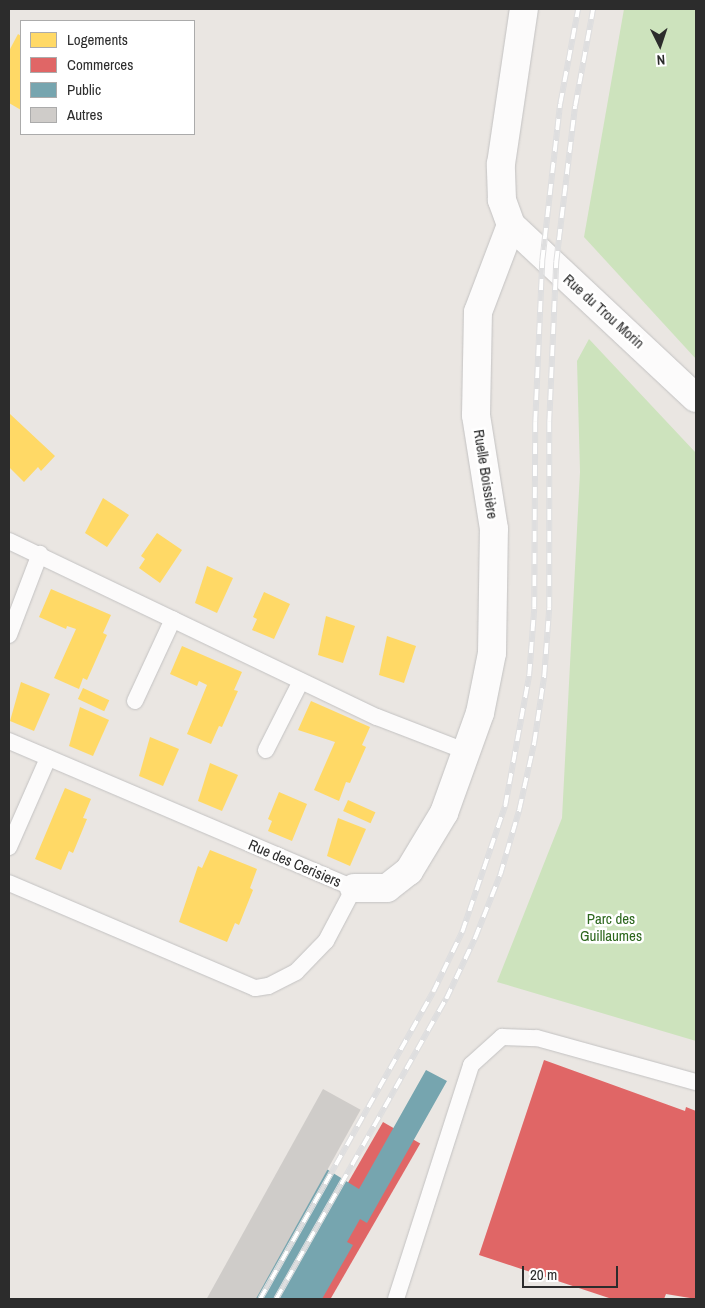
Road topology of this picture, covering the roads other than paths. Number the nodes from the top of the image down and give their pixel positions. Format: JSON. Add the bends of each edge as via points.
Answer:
{"nodes":[{"id":1,"x":524,"y":9,"type":"edge"},
{"id":2,"x":511,"y":225,"type":"junction"},
{"id":3,"x":696,"y":398,"type":"edge"},
{"id":4,"x":9,"y":541,"type":"edge"},
{"id":5,"x":40,"y":554,"type":"junction"},
{"id":6,"x":173,"y":619,"type":"junction"},
{"id":7,"x":9,"y":635,"type":"edge"},
{"id":8,"x":301,"y":681,"type":"junction"},
{"id":9,"x":136,"y":701,"type":"dead end"},
{"id":10,"x":9,"y":741,"type":"edge"},
{"id":11,"x":266,"y":750,"type":"dead end"},
{"id":12,"x":465,"y":751,"type":"junction"},
{"id":13,"x":48,"y":758,"type":"junction"},
{"id":14,"x":9,"y":847,"type":"edge"},
{"id":15,"x":9,"y":883,"type":"edge"},
{"id":16,"x":354,"y":888,"type":"junction"},
{"id":17,"x":696,"y":1082,"type":"edge"},
{"id":18,"x":396,"y":1299,"type":"edge"}],
"edges":[{"from":1,"to":2,"type":"street","via":[[501,164],[502,200]]},
{"from":2,"to":3,"type":"street","name":"Rue du Trou Morin"},
{"from":2,"to":12,"type":"street","name":"Ruelle Boissière","via":[[478,312],[476,415],[494,529],[495,622],[480,714]]},
{"from":4,"to":5,"type":"lane"},
{"from":5,"to":6,"type":"lane"},
{"from":5,"to":7,"type":"lane"},
{"from":6,"to":8,"type":"lane"},
{"from":6,"to":9,"type":"lane"},
{"from":8,"to":11,"type":"lane"},
{"from":8,"to":12,"type":"lane","via":[[385,721]]},
{"from":10,"to":13,"type":"lane","name":"Rue des Cerisiers"},
{"from":12,"to":16,"type":"street","name":"Ruelle Boissière","via":[[444,813],[409,871],[387,888]]},
{"from":13,"to":14,"type":"lane"},
{"from":13,"to":16,"type":"lane","name":"Rue des Cerisiers"},
{"from":15,"to":16,"type":"lane","name":"Rue des Cerisiers","via":[[255,988],[268,986],[296,972],[326,941]]},
{"from":17,"to":18,"type":"lane","via":[[537,1038],[502,1036],[471,1065]]}]}
